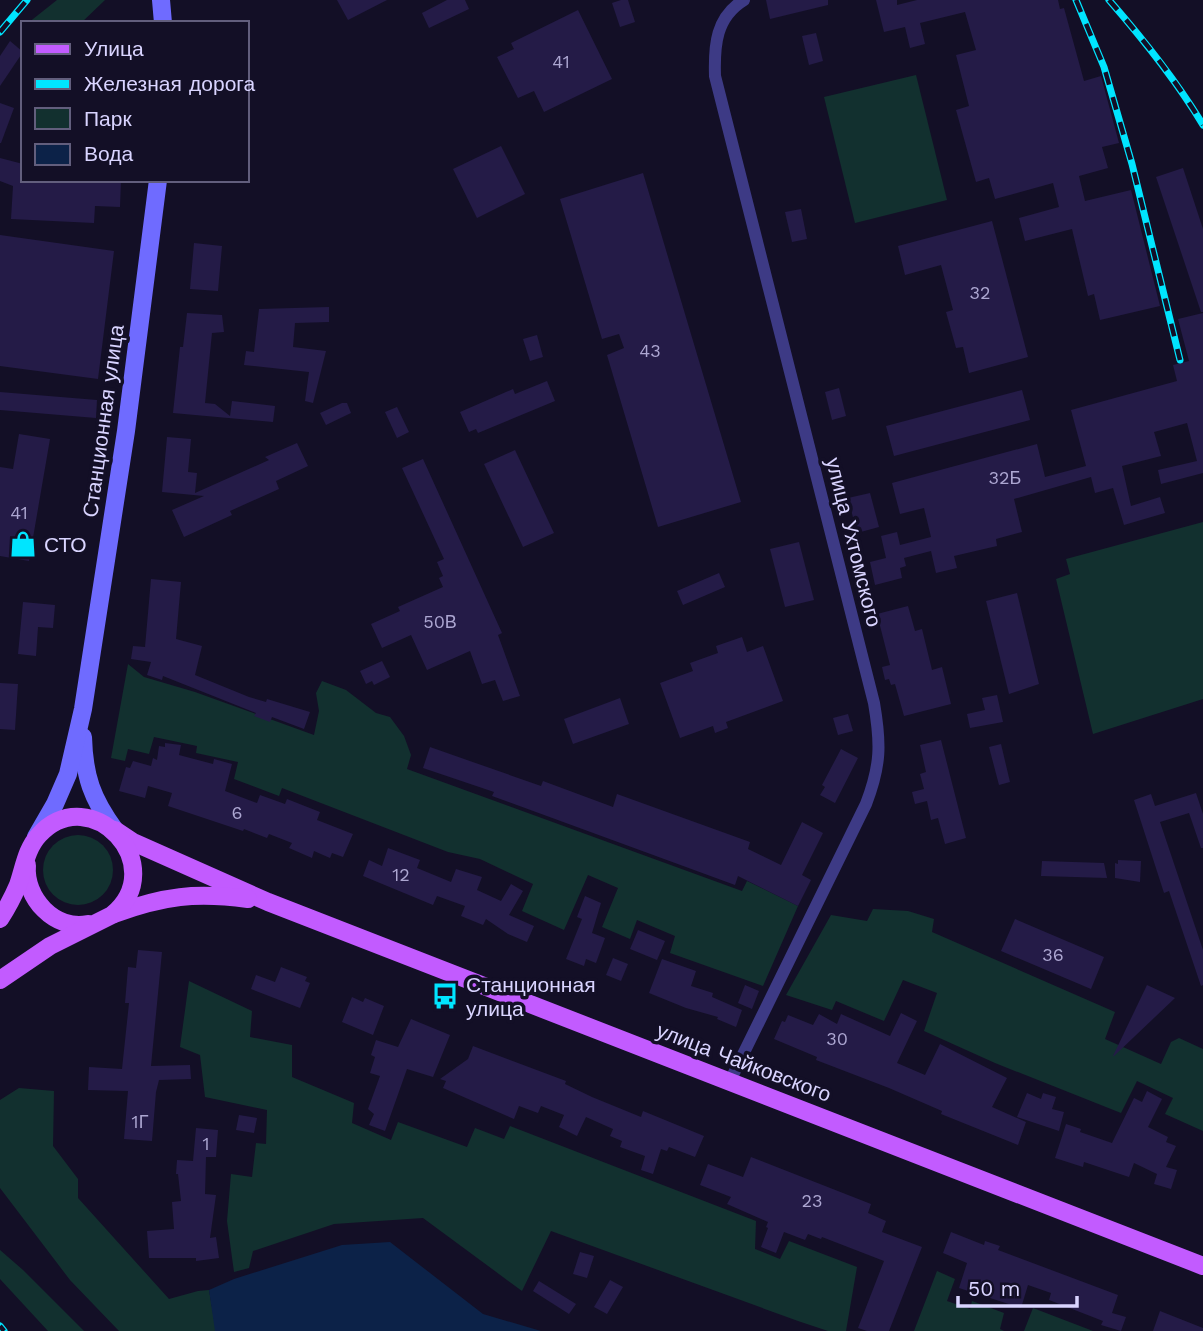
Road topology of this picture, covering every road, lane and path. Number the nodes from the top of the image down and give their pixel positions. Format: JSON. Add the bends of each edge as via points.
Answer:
{"nodes":[{"id":1,"x":161,"y":0,"type":"edge"},
{"id":2,"x":744,"y":0,"type":"edge"},
{"id":3,"x":163,"y":21,"type":"edge"},
{"id":4,"x":158,"y":182,"type":"edge"},
{"id":5,"x":83,"y":709,"type":"junction"},
{"id":6,"x":115,"y":830,"type":"junction"},
{"id":7,"x":32,"y":845,"type":"junction"},
{"id":8,"x":268,"y":902,"type":"junction"},
{"id":9,"x":112,"y":915,"type":"junction"},
{"id":10,"x":0,"y":919,"type":"edge"},
{"id":11,"x":95,"y":922,"type":"junction"},
{"id":12,"x":22,"y":965,"type":"junction"},
{"id":13,"x":0,"y":980,"type":"edge"},
{"id":14,"x":0,"y":987,"type":"edge"},
{"id":15,"x":730,"y":1081,"type":"junction"},
{"id":16,"x":1203,"y":1266,"type":"edge"}],
"edges":[{"from":1,"to":3,"type":"main road"},
{"from":2,"to":15,"type":"street","name":"улица Ухтомского","via":[[730,8],[719,30],[715,76],[865,666],[880,749],[877,775],[866,804]]},
{"from":4,"to":5,"type":"main road","name":"Станционная улица","via":[[126,431]]},
{"from":5,"to":6,"type":"main road","name":"Станционная улица","via":[[88,782]]},
{"from":5,"to":7,"type":"main road","name":"Станционная улица","via":[[68,774]]},
{"from":6,"to":7,"type":"main road","via":[[92,819],[65,818],[44,830]]},
{"from":6,"to":8,"type":"main road","name":"улица Чайковского","via":[[132,842]]},
{"from":6,"to":9,"type":"main road","via":[[133,871],[127,897]]},
{"from":7,"to":10,"type":"main road"},
{"from":7,"to":11,"type":"main road","via":[[26,870],[34,898],[64,923],[80,926]]},
{"from":8,"to":9,"type":"main road","name":"улица Чайковского","via":[[176,896]]},
{"from":8,"to":15,"type":"main road","name":"улица Чайковского"},
{"from":9,"to":11,"type":"main road"},
{"from":11,"to":12,"type":"main road"},
{"from":12,"to":13,"type":"main road"},
{"from":12,"to":14,"type":"main road"},
{"from":15,"to":16,"type":"main road","name":"улица Чайковского"}]}
